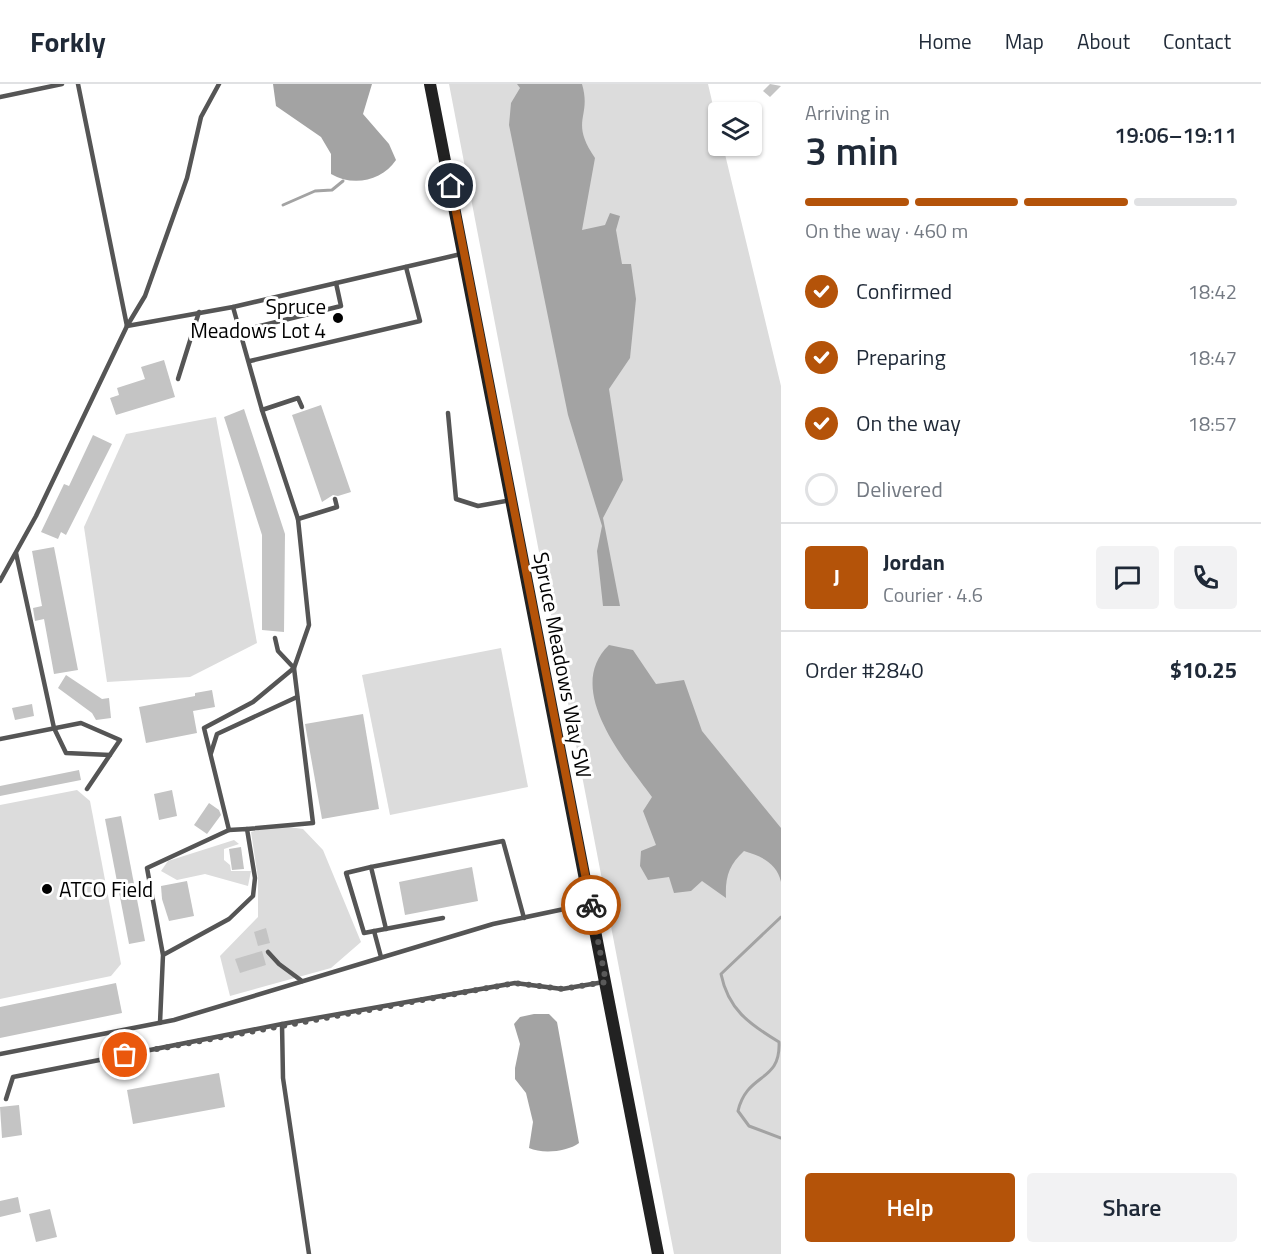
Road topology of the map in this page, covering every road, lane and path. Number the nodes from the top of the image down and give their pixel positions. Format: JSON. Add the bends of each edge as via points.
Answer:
{"nodes":[{"id":1,"x":62,"y":84,"type":"edge"},
{"id":2,"x":78,"y":84,"type":"edge"},
{"id":3,"x":219,"y":84,"type":"edge"},
{"id":4,"x":430,"y":84,"type":"edge"},
{"id":5,"x":0,"y":97,"type":"edge"},
{"id":6,"x":462,"y":254,"type":"junction"},
{"id":7,"x":406,"y":267,"type":"junction"},
{"id":8,"x":336,"y":283,"type":"junction"},
{"id":9,"x":233,"y":307,"type":"junction"},
{"id":10,"x":199,"y":312,"type":"junction"},
{"id":11,"x":127,"y":326,"type":"junction"},
{"id":12,"x":256,"y":327,"type":"dead end"},
{"id":13,"x":250,"y":361,"type":"junction"},
{"id":14,"x":178,"y":379,"type":"dead end"},
{"id":15,"x":302,"y":407,"type":"dead end"},
{"id":16,"x":262,"y":410,"type":"junction"},
{"id":17,"x":448,"y":413,"type":"dead end"},
{"id":18,"x":335,"y":499,"type":"dead end"},
{"id":19,"x":511,"y":500,"type":"junction"},
{"id":20,"x":298,"y":519,"type":"junction"},
{"id":21,"x":16,"y":553,"type":"junction"},
{"id":22,"x":0,"y":581,"type":"edge"},
{"id":23,"x":275,"y":638,"type":"dead end"},
{"id":24,"x":294,"y":668,"type":"junction"},
{"id":25,"x":297,"y":697,"type":"junction"},
{"id":26,"x":54,"y":728,"type":"junction"},
{"id":27,"x":0,"y":739,"type":"edge"},
{"id":28,"x":110,"y":755,"type":"junction"},
{"id":29,"x":210,"y":756,"type":"junction"},
{"id":30,"x":87,"y":789,"type":"dead end"},
{"id":31,"x":247,"y":829,"type":"junction"},
{"id":32,"x":229,"y":830,"type":"junction"},
{"id":33,"x":371,"y":867,"type":"junction"},
{"id":34,"x":591,"y":904,"type":"junction"},
{"id":35,"x":443,"y":918,"type":"dead end"},
{"id":36,"x":524,"y":918,"type":"junction"},
{"id":37,"x":386,"y":929,"type":"junction"},
{"id":38,"x":374,"y":931,"type":"junction"},
{"id":39,"x":268,"y":952,"type":"dead end"},
{"id":40,"x":163,"y":955,"type":"junction"},
{"id":41,"x":381,"y":957,"type":"junction"},
{"id":42,"x":302,"y":981,"type":"junction"},
{"id":43,"x":606,"y":982,"type":"junction"},
{"id":44,"x":160,"y":1023,"type":"junction"},
{"id":45,"x":282,"y":1024,"type":"junction"},
{"id":46,"x":0,"y":1054,"type":"edge"},
{"id":47,"x":6,"y":1099,"type":"dead end"},
{"id":48,"x":309,"y":1254,"type":"edge"},
{"id":49,"x":658,"y":1254,"type":"edge"}],
"edges":[{"from":1,"to":5,"type":"lane"},
{"from":2,"to":11,"type":"lane"},
{"from":3,"to":11,"type":"lane","via":[[201,117],[187,178],[145,296]]},
{"from":4,"to":6,"type":"main road","name":"Spruce Meadows Way SW"},
{"from":6,"to":7,"type":"lane"},
{"from":6,"to":19,"type":"main road","name":"Spruce Meadows Way SW"},
{"from":7,"to":8,"type":"lane"},
{"from":7,"to":13,"type":"lane","via":[[420,321]]},
{"from":8,"to":9,"type":"lane"},
{"from":8,"to":12,"type":"lane","via":[[341,306]]},
{"from":9,"to":10,"type":"lane"},
{"from":9,"to":13,"type":"lane"},
{"from":10,"to":11,"type":"lane"},
{"from":10,"to":14,"type":"lane"},
{"from":11,"to":21,"type":"lane"},
{"from":13,"to":16,"type":"lane"},
{"from":15,"to":16,"type":"lane","via":[[298,398]]},
{"from":16,"to":20,"type":"lane"},
{"from":17,"to":19,"type":"lane","via":[[456,499],[478,507]]},
{"from":18,"to":20,"type":"lane","via":[[337,507]]},
{"from":19,"to":34,"type":"main road","name":"Spruce Meadows Way SW"},
{"from":20,"to":24,"type":"lane","via":[[309,625]]},
{"from":21,"to":22,"type":"lane"},
{"from":21,"to":26,"type":"lane"},
{"from":23,"to":24,"type":"lane","via":[[278,651]]},
{"from":24,"to":25,"type":"lane"},
{"from":24,"to":29,"type":"lane","via":[[253,702],[204,728]]},
{"from":25,"to":29,"type":"lane","via":[[217,734]]},
{"from":25,"to":31,"type":"lane","via":[[313,823]]},
{"from":26,"to":27,"type":"lane"},
{"from":26,"to":28,"type":"lane","via":[[66,753]]},
{"from":26,"to":28,"type":"lane","via":[[81,723],[120,740]]},
{"from":28,"to":30,"type":"lane"},
{"from":29,"to":32,"type":"lane"},
{"from":31,"to":32,"type":"lane"},
{"from":31,"to":40,"type":"lane","via":[[255,878],[253,896],[229,919]]},
{"from":32,"to":40,"type":"lane","via":[[147,868]]},
{"from":33,"to":36,"type":"lane","via":[[503,841]]},
{"from":33,"to":37,"type":"lane"},
{"from":33,"to":38,"type":"lane","via":[[346,873],[364,933]]},
{"from":34,"to":36,"type":"lane"},
{"from":34,"to":43,"type":"main road","name":"Spruce Meadows Way SW"},
{"from":35,"to":37,"type":"lane"},
{"from":36,"to":41,"type":"lane"},
{"from":37,"to":38,"type":"lane"},
{"from":38,"to":41,"type":"lane"},
{"from":39,"to":42,"type":"lane"},
{"from":40,"to":44,"type":"lane"},
{"from":41,"to":42,"type":"lane"},
{"from":42,"to":44,"type":"lane"},
{"from":43,"to":45,"type":"lane","via":[[562,989],[515,983]]},
{"from":43,"to":49,"type":"main road","name":"Spruce Meadows Way SW"},
{"from":44,"to":46,"type":"lane"},
{"from":45,"to":47,"type":"lane","via":[[13,1077]]},
{"from":45,"to":48,"type":"lane","via":[[283,1078]]}]}
